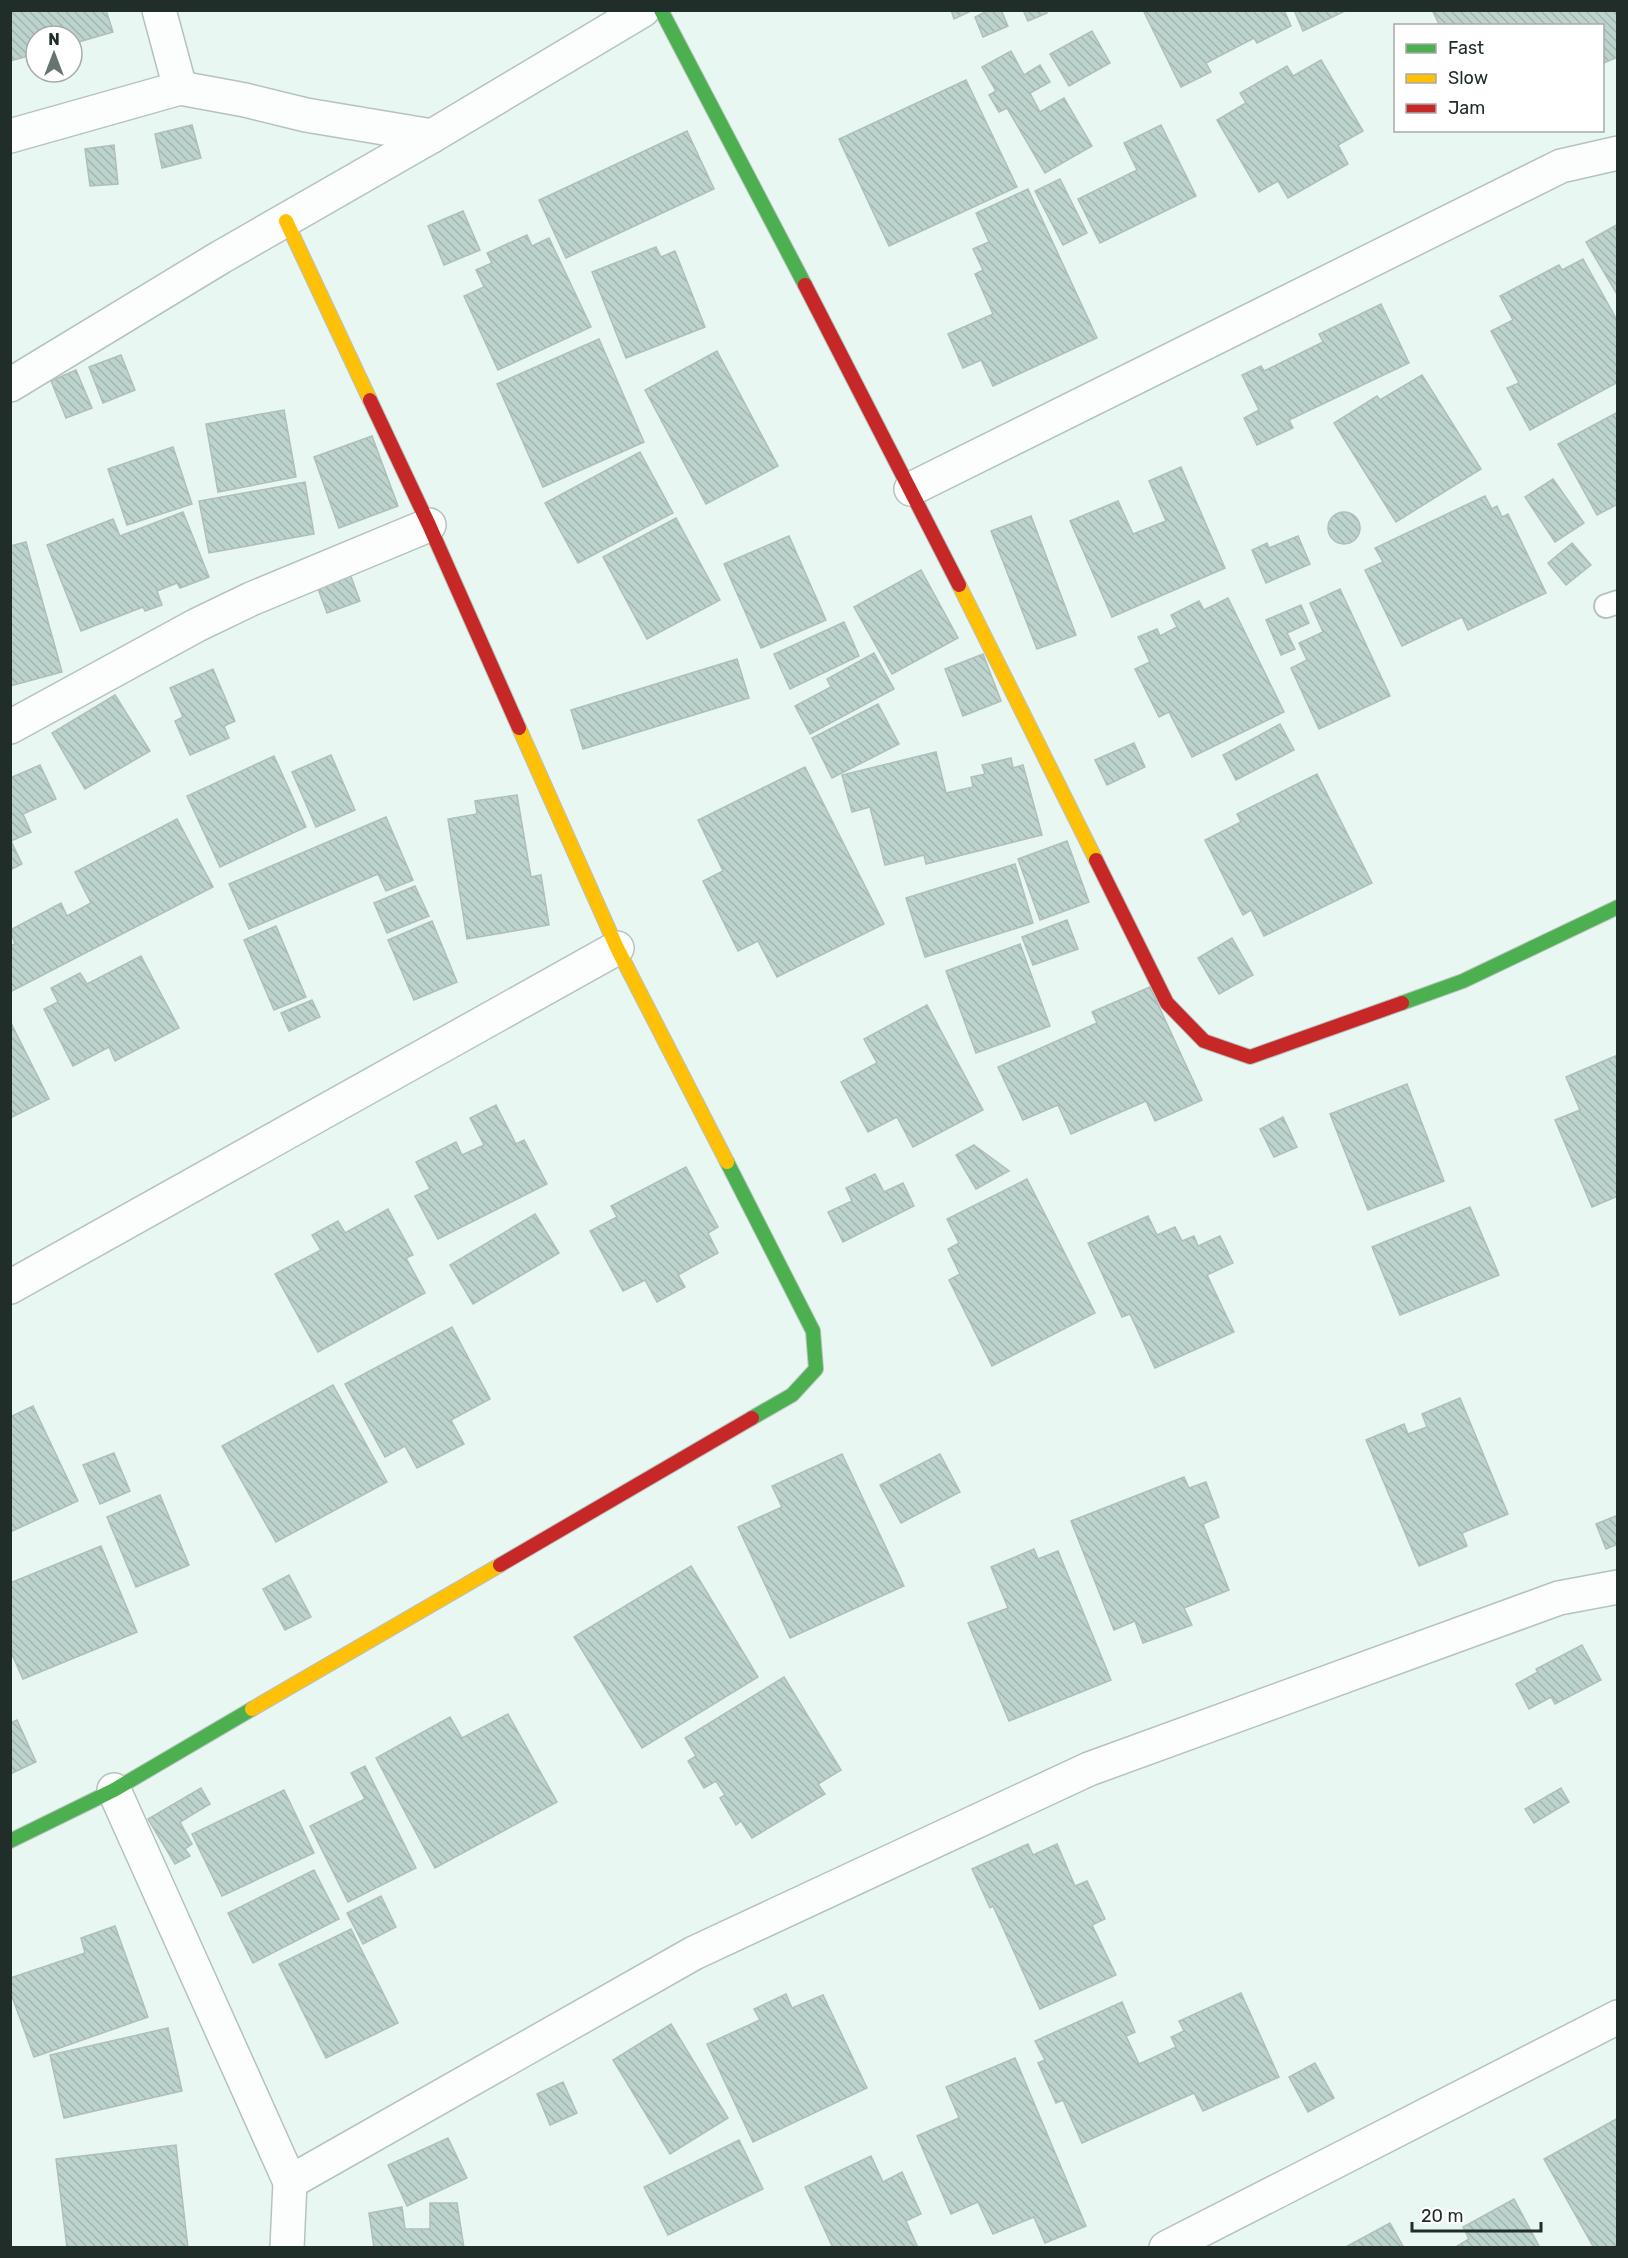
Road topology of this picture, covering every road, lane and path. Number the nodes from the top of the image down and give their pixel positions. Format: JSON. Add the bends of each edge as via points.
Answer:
{"nodes":[{"id":1,"x":159,"y":10,"type":"edge"},
{"id":2,"x":643,"y":10,"type":"edge"},
{"id":3,"x":661,"y":10,"type":"edge"},
{"id":4,"x":180,"y":88,"type":"junction"},
{"id":5,"x":10,"y":136,"type":"edge"},
{"id":6,"x":432,"y":136,"type":"junction"},
{"id":7,"x":1617,"y":153,"type":"edge"},
{"id":8,"x":286,"y":220,"type":"junction"},
{"id":9,"x":10,"y":385,"type":"edge"},
{"id":10,"x":911,"y":489,"type":"junction"},
{"id":11,"x":429,"y":525,"type":"junction"},
{"id":12,"x":10,"y":727,"type":"edge"},
{"id":13,"x":1617,"y":907,"type":"edge"},
{"id":14,"x":617,"y":948,"type":"junction"},
{"id":15,"x":10,"y":1287,"type":"edge"},
{"id":16,"x":1617,"y":1587,"type":"edge"},
{"id":17,"x":114,"y":1790,"type":"junction"},
{"id":18,"x":10,"y":1841,"type":"edge"},
{"id":19,"x":1617,"y":2017,"type":"edge"},
{"id":20,"x":290,"y":2182,"type":"junction"},
{"id":21,"x":287,"y":2247,"type":"edge"},
{"id":22,"x":1166,"y":2247,"type":"edge"}],
"edges":[{"from":1,"to":4,"type":"street"},
{"from":2,"to":6,"type":"street"},
{"from":3,"to":10,"type":"street"},
{"from":4,"to":5,"type":"street"},
{"from":4,"to":6,"type":"street"},
{"from":6,"to":8,"type":"street"},
{"from":7,"to":10,"type":"street","via":[[1561,166]]},
{"from":8,"to":9,"type":"street"},
{"from":8,"to":11,"type":"street"},
{"from":10,"to":13,"type":"street","via":[[1167,1003],[1204,1041],[1250,1057],[1463,981]]},
{"from":11,"to":12,"type":"street","via":[[197,625]]},
{"from":11,"to":14,"type":"street"},
{"from":14,"to":15,"type":"street"},
{"from":14,"to":17,"type":"street","via":[[813,1331],[816,1369],[792,1395]]},
{"from":16,"to":20,"type":"street","via":[[1559,1598],[1089,1769],[694,1953]]},
{"from":17,"to":18,"type":"street"},
{"from":17,"to":20,"type":"street"},
{"from":19,"to":22,"type":"street"},
{"from":20,"to":21,"type":"street"}]}
